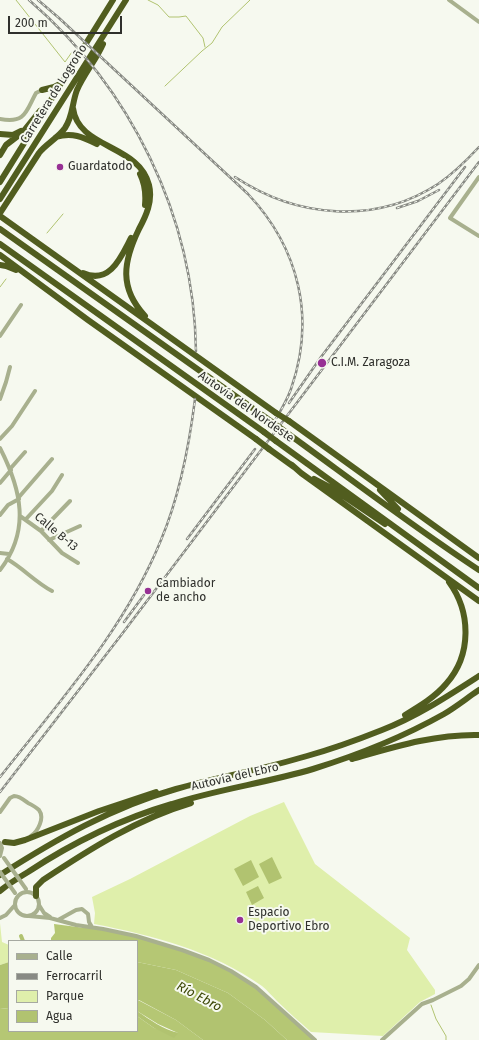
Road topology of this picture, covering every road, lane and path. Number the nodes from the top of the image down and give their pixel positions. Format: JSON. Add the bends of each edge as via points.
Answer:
{"nodes":[{"id":1,"x":113,"y":0,"type":"edge"},
{"id":2,"x":127,"y":0,"type":"edge"},
{"id":3,"x":449,"y":0,"type":"edge"},
{"id":4,"x":479,"y":22,"type":"edge"},
{"id":5,"x":111,"y":24,"type":"junction"},
{"id":6,"x":62,"y":83,"type":"junction"},
{"id":7,"x":42,"y":90,"type":"junction"},
{"id":8,"x":50,"y":101,"type":"junction"},
{"id":9,"x":73,"y":108,"type":"junction"},
{"id":10,"x":0,"y":119,"type":"edge"},
{"id":11,"x":28,"y":127,"type":"junction"},
{"id":12,"x":0,"y":134,"type":"edge"},
{"id":13,"x":56,"y":137,"type":"junction"},
{"id":14,"x":0,"y":155,"type":"edge"},
{"id":15,"x":479,"y":177,"type":"edge"},
{"id":16,"x":0,"y":182,"type":"edge"},
{"id":17,"x":0,"y":199,"type":"edge"},
{"id":18,"x":1,"y":216,"type":"edge"},
{"id":19,"x":0,"y":229,"type":"edge"},
{"id":20,"x":479,"y":236,"type":"edge"},
{"id":21,"x":0,"y":244,"type":"edge"},
{"id":22,"x":52,"y":254,"type":"junction"},
{"id":23,"x":0,"y":255,"type":"edge"},
{"id":24,"x":0,"y":265,"type":"edge"},
{"id":25,"x":28,"y":276,"type":"junction"},
{"id":26,"x":20,"y":305,"type":"dead end"},
{"id":27,"x":0,"y":336,"type":"edge"},
{"id":28,"x":171,"y":338,"type":"junction"},
{"id":29,"x":10,"y":367,"type":"dead end"},
{"id":30,"x":35,"y":391,"type":"dead end"},
{"id":31,"x":0,"y":399,"type":"edge"},
{"id":32,"x":0,"y":439,"type":"edge"},
{"id":33,"x":0,"y":448,"type":"edge"},
{"id":34,"x":24,"y":452,"type":"dead end"},
{"id":35,"x":2,"y":455,"type":"edge"},
{"id":36,"x":52,"y":459,"type":"dead end"},
{"id":37,"x":292,"y":465,"type":"junction"},
{"id":38,"x":11,"y":470,"type":"junction"},
{"id":39,"x":359,"y":472,"type":"junction"},
{"id":40,"x":62,"y":475,"type":"dead end"},
{"id":41,"x":0,"y":482,"type":"edge"},
{"id":42,"x":19,"y":498,"type":"junction"},
{"id":43,"x":70,"y":501,"type":"dead end"},
{"id":44,"x":0,"y":515,"type":"edge"},
{"id":45,"x":20,"y":516,"type":"junction"},
{"id":46,"x":406,"y":518,"type":"junction"},
{"id":47,"x":26,"y":519,"type":"junction"},
{"id":48,"x":80,"y":526,"type":"dead end"},
{"id":49,"x":393,"y":527,"type":"junction"},
{"id":50,"x":40,"y":531,"type":"junction"},
{"id":51,"x":49,"y":540,"type":"junction"},
{"id":52,"x":455,"y":540,"type":"junction"},
{"id":53,"x":0,"y":553,"type":"edge"},
{"id":54,"x":479,"y":553,"type":"edge"},
{"id":55,"x":9,"y":554,"type":"junction"},
{"id":56,"x":479,"y":558,"type":"edge"},
{"id":57,"x":7,"y":559,"type":"junction"},
{"id":58,"x":78,"y":563,"type":"dead end"},
{"id":59,"x":0,"y":570,"type":"edge"},
{"id":60,"x":479,"y":570,"type":"edge"},
{"id":61,"x":444,"y":576,"type":"junction"},
{"id":62,"x":479,"y":588,"type":"edge"},
{"id":63,"x":52,"y":591,"type":"dead end"},
{"id":64,"x":479,"y":600,"type":"edge"},
{"id":65,"x":479,"y":676,"type":"edge"},
{"id":66,"x":479,"y":690,"type":"edge"},
{"id":67,"x":479,"y":735,"type":"edge"},
{"id":68,"x":366,"y":736,"type":"junction"},
{"id":69,"x":273,"y":780,"type":"junction"},
{"id":70,"x":246,"y":786,"type":"junction"},
{"id":71,"x":175,"y":789,"type":"junction"},
{"id":72,"x":0,"y":812,"type":"edge"},
{"id":73,"x":2,"y":842,"type":"edge"},
{"id":74,"x":2,"y":855,"type":"edge"},
{"id":75,"x":0,"y":872,"type":"edge"},
{"id":76,"x":0,"y":876,"type":"edge"},
{"id":77,"x":27,"y":890,"type":"junction"},
{"id":78,"x":0,"y":891,"type":"edge"},
{"id":79,"x":15,"y":896,"type":"junction"},
{"id":80,"x":36,"y":896,"type":"junction"},
{"id":81,"x":39,"y":905,"type":"junction"},
{"id":82,"x":14,"y":906,"type":"junction"},
{"id":83,"x":6,"y":914,"type":"junction"},
{"id":84,"x":20,"y":915,"type":"junction"},
{"id":85,"x":30,"y":916,"type":"junction"},
{"id":86,"x":0,"y":918,"type":"edge"},
{"id":87,"x":50,"y":918,"type":"junction"},
{"id":88,"x":88,"y":919,"type":"junction"},
{"id":89,"x":58,"y":920,"type":"junction"},
{"id":90,"x":81,"y":926,"type":"junction"},
{"id":91,"x":92,"y":927,"type":"junction"},
{"id":92,"x":479,"y":965,"type":"edge"},
{"id":93,"x":315,"y":1040,"type":"edge"},
{"id":94,"x":382,"y":1040,"type":"edge"}],
"edges":[{"from":1,"to":6,"type":"highway","name":"Carretera de Logroño"},
{"from":2,"to":5,"type":"highway"},
{"from":3,"to":4,"type":"street"},
{"from":5,"to":9,"type":"highway","via":[[102,47],[77,90]]},
{"from":5,"to":17,"type":"highway","name":"Carretera de Logroño"},
{"from":6,"to":7,"type":"highway"},
{"from":6,"to":8,"type":"highway","name":"Carretera de Logroño"},
{"from":7,"to":8,"type":"highway"},
{"from":7,"to":10,"type":"street","via":[[36,93],[22,117],[12,120]]},
{"from":8,"to":11,"type":"highway"},
{"from":8,"to":16,"type":"highway","name":"Carretera de Logroño"},
{"from":9,"to":13,"type":"highway","via":[[66,126]]},
{"from":9,"to":28,"type":"highway","via":[[75,118],[82,128],[133,160],[148,180],[149,206],[129,252],[126,268],[127,285],[139,309]]},
{"from":11,"to":12,"type":"highway","via":[[13,135]]},
{"from":11,"to":14,"type":"highway","via":[[6,145]]},
{"from":13,"to":18,"type":"highway","via":[[39,153]]},
{"from":13,"to":22,"type":"highway","via":[[67,134],[78,136],[125,159],[140,174],[145,186],[146,199],[141,216],[123,253],[107,273],[94,276],[85,274]]},
{"from":15,"to":20,"type":"street","via":[[450,218]]},
{"from":18,"to":22,"type":"highway"},
{"from":19,"to":46,"type":"highway","name":"Autovía del Nordeste","bridge":true},
{"from":21,"to":49,"type":"highway","name":"Autovía del Nordeste","bridge":true},
{"from":22,"to":28,"type":"highway"},
{"from":23,"to":25,"type":"highway"},
{"from":24,"to":25,"type":"highway"},
{"from":25,"to":37,"type":"highway","bridge":true},
{"from":26,"to":27,"type":"street"},
{"from":28,"to":39,"type":"highway","bridge":true},
{"from":29,"to":31,"type":"street"},
{"from":30,"to":32,"type":"street","via":[[12,426]]},
{"from":33,"to":35,"type":"street"},
{"from":34,"to":38,"type":"street"},
{"from":35,"to":38,"type":"street"},
{"from":36,"to":42,"type":"street"},
{"from":37,"to":49,"type":"highway","via":[[333,489],[382,524]]},
{"from":37,"to":61,"type":"highway"},
{"from":38,"to":41,"type":"street"},
{"from":38,"to":42,"type":"street"},
{"from":39,"to":46,"type":"highway"},
{"from":39,"to":52,"type":"highway"},
{"from":40,"to":47,"type":"street","via":[[52,491]]},
{"from":42,"to":44,"type":"street","via":[[8,505]]},
{"from":42,"to":45,"type":"street"},
{"from":43,"to":50,"type":"street"},
{"from":45,"to":47,"type":"street","name":"Calle B-13"},
{"from":45,"to":55,"type":"street"},
{"from":46,"to":60,"type":"highway","name":"Autovía del Nordeste"},
{"from":47,"to":50,"type":"street","name":"Calle B-13"},
{"from":48,"to":51,"type":"street"},
{"from":49,"to":62,"type":"highway","name":"Autovía del Nordeste"},
{"from":50,"to":51,"type":"street","name":"Calle B-13"},
{"from":51,"to":58,"type":"street","name":"Calle B-13","via":[[62,553]]},
{"from":52,"to":54,"type":"highway"},
{"from":52,"to":56,"type":"highway"},
{"from":53,"to":55,"type":"street"},
{"from":55,"to":57,"type":"street"},
{"from":57,"to":59,"type":"street"},
{"from":57,"to":63,"type":"street","via":[[40,585]]},
{"from":61,"to":64,"type":"highway"},
{"from":61,"to":68,"type":"highway","via":[[460,600],[466,621],[465,644],[456,668],[448,682],[433,696]]},
{"from":65,"to":68,"type":"highway","name":"Autovía del Ebro","via":[[404,720]]},
{"from":66,"to":69,"type":"highway","name":"Autovía del Ebro","via":[[444,714],[392,739],[335,762]]},
{"from":67,"to":69,"type":"highway","via":[[455,735],[423,740]]},
{"from":68,"to":71,"type":"highway","name":"Autovía del Ebro","via":[[307,756]]},
{"from":69,"to":70,"type":"highway","name":"Autovía del Ebro"},
{"from":70,"to":78,"type":"highway","name":"Autovía del Ebro","via":[[172,803],[107,828],[45,861]]},
{"from":70,"to":80,"type":"highway","via":[[174,808],[114,835],[43,880],[36,887]]},
{"from":71,"to":73,"type":"highway","via":[[147,795],[99,811],[21,842]]},
{"from":71,"to":76,"type":"highway","name":"Autovía del Ebro","via":[[72,832]]},
{"from":72,"to":73,"type":"street","via":[[10,798],[16,796],[37,809],[41,816],[40,825],[34,834],[18,841]]},
{"from":73,"to":74,"type":"street"},
{"from":74,"to":77,"type":"street","bridge":true},
{"from":75,"to":79,"type":"street","bridge":true},
{"from":77,"to":79,"type":"street"},
{"from":77,"to":80,"type":"street"},
{"from":79,"to":82,"type":"street"},
{"from":80,"to":81,"type":"street"},
{"from":81,"to":85,"type":"street","via":[[36,912]]},
{"from":81,"to":87,"type":"street"},
{"from":82,"to":83,"type":"street"},
{"from":82,"to":84,"type":"street"},
{"from":83,"to":84,"type":"street"},
{"from":83,"to":86,"type":"street"},
{"from":84,"to":85,"type":"street"},
{"from":85,"to":87,"type":"street"},
{"from":87,"to":89,"type":"street"},
{"from":88,"to":89,"type":"street","via":[[88,912],[80,908]]},
{"from":88,"to":90,"type":"street"},
{"from":88,"to":91,"type":"street"},
{"from":89,"to":90,"type":"street"},
{"from":90,"to":91,"type":"street"},
{"from":91,"to":93,"type":"street","via":[[136,936],[182,950],[231,971],[256,987]]},
{"from":92,"to":94,"type":"street","via":[[461,986],[422,1004]]}]}
